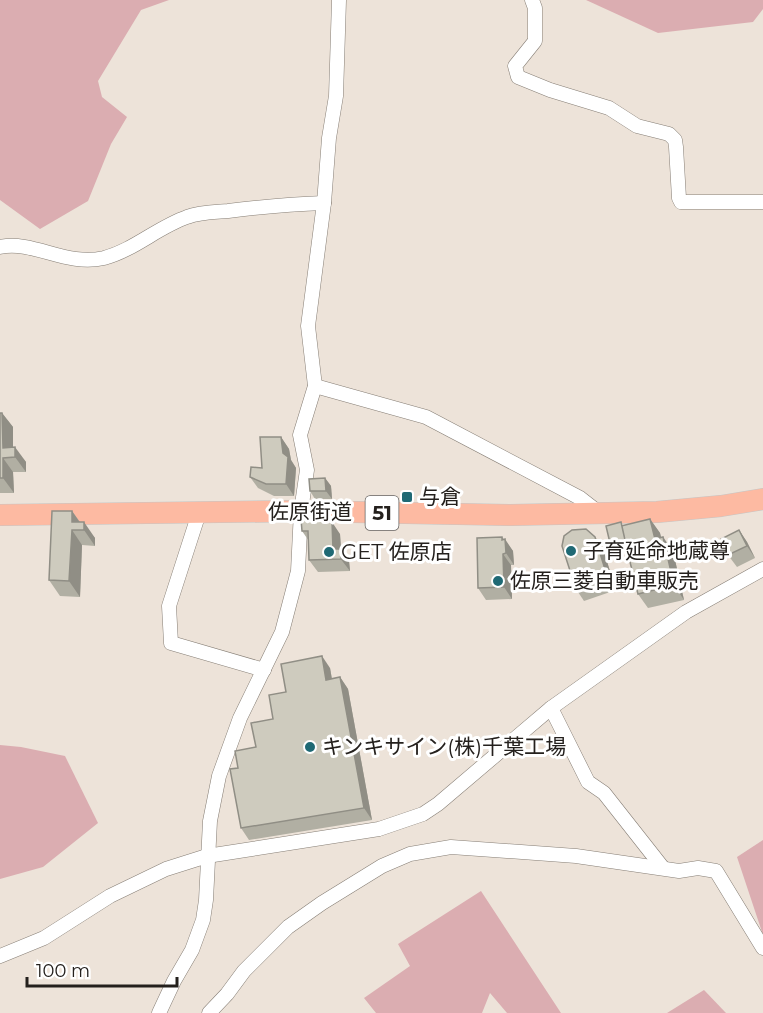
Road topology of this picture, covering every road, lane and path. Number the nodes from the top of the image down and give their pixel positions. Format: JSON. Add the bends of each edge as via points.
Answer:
{"nodes":[{"id":1,"x":339,"y":0,"type":"edge"},
{"id":2,"x":532,"y":0,"type":"edge"},
{"id":3,"x":763,"y":202,"type":"edge"},
{"id":4,"x":324,"y":203,"type":"junction"},
{"id":5,"x":0,"y":247,"type":"edge"},
{"id":6,"x":315,"y":386,"type":"junction"},
{"id":7,"x":763,"y":499,"type":"edge"},
{"id":8,"x":302,"y":512,"type":"junction"},
{"id":9,"x":598,"y":512,"type":"junction"},
{"id":10,"x":199,"y":513,"type":"junction"},
{"id":11,"x":0,"y":515,"type":"edge"},
{"id":12,"x":763,"y":569,"type":"edge"},
{"id":13,"x":264,"y":670,"type":"junction"},
{"id":14,"x":551,"y":708,"type":"junction"},
{"id":15,"x":207,"y":856,"type":"junction"},
{"id":16,"x":663,"y":868,"type":"junction"},
{"id":17,"x":763,"y":948,"type":"edge"},
{"id":18,"x":0,"y":956,"type":"edge"},
{"id":19,"x":159,"y":1013,"type":"edge"},
{"id":20,"x":209,"y":1013,"type":"edge"}],
"edges":[{"from":1,"to":4,"type":"street","via":[[336,96]]},
{"from":2,"to":3,"type":"street","via":[[535,41],[515,66],[518,77],[609,108],[637,126],[669,134],[675,140],[681,202]]},
{"from":4,"to":5,"type":"street","via":[[190,215],[127,249],[93,259],[66,259],[16,246]]},
{"from":4,"to":6,"type":"street","via":[[308,326]]},
{"from":6,"to":8,"type":"street","via":[[300,435],[307,470]]},
{"from":6,"to":9,"type":"street","via":[[426,417],[580,498]]},
{"from":7,"to":9,"type":"highway","name":"佐原街道","number":"51","via":[[657,512]]},
{"from":8,"to":9,"type":"highway","name":"佐原街道","number":"51"},
{"from":8,"to":10,"type":"highway","name":"佐原街道","number":"51"},
{"from":8,"to":13,"type":"street","via":[[298,571],[282,632]]},
{"from":10,"to":11,"type":"highway","name":"佐原街道","number":"51"},
{"from":10,"to":13,"type":"street","via":[[169,606],[171,643]]},
{"from":12,"to":14,"type":"street","via":[[686,612]]},
{"from":13,"to":15,"type":"street","via":[[240,718],[219,776]]},
{"from":14,"to":15,"type":"street","via":[[423,814],[379,829]]},
{"from":14,"to":16,"type":"street","via":[[588,782],[604,793]]},
{"from":15,"to":18,"type":"street","via":[[148,876],[44,938]]},
{"from":15,"to":19,"type":"street","via":[[203,920]]},
{"from":16,"to":17,"type":"street","via":[[716,871]]},
{"from":16,"to":20,"type":"street","via":[[576,856],[451,847],[410,854],[382,866],[288,927]]}]}
